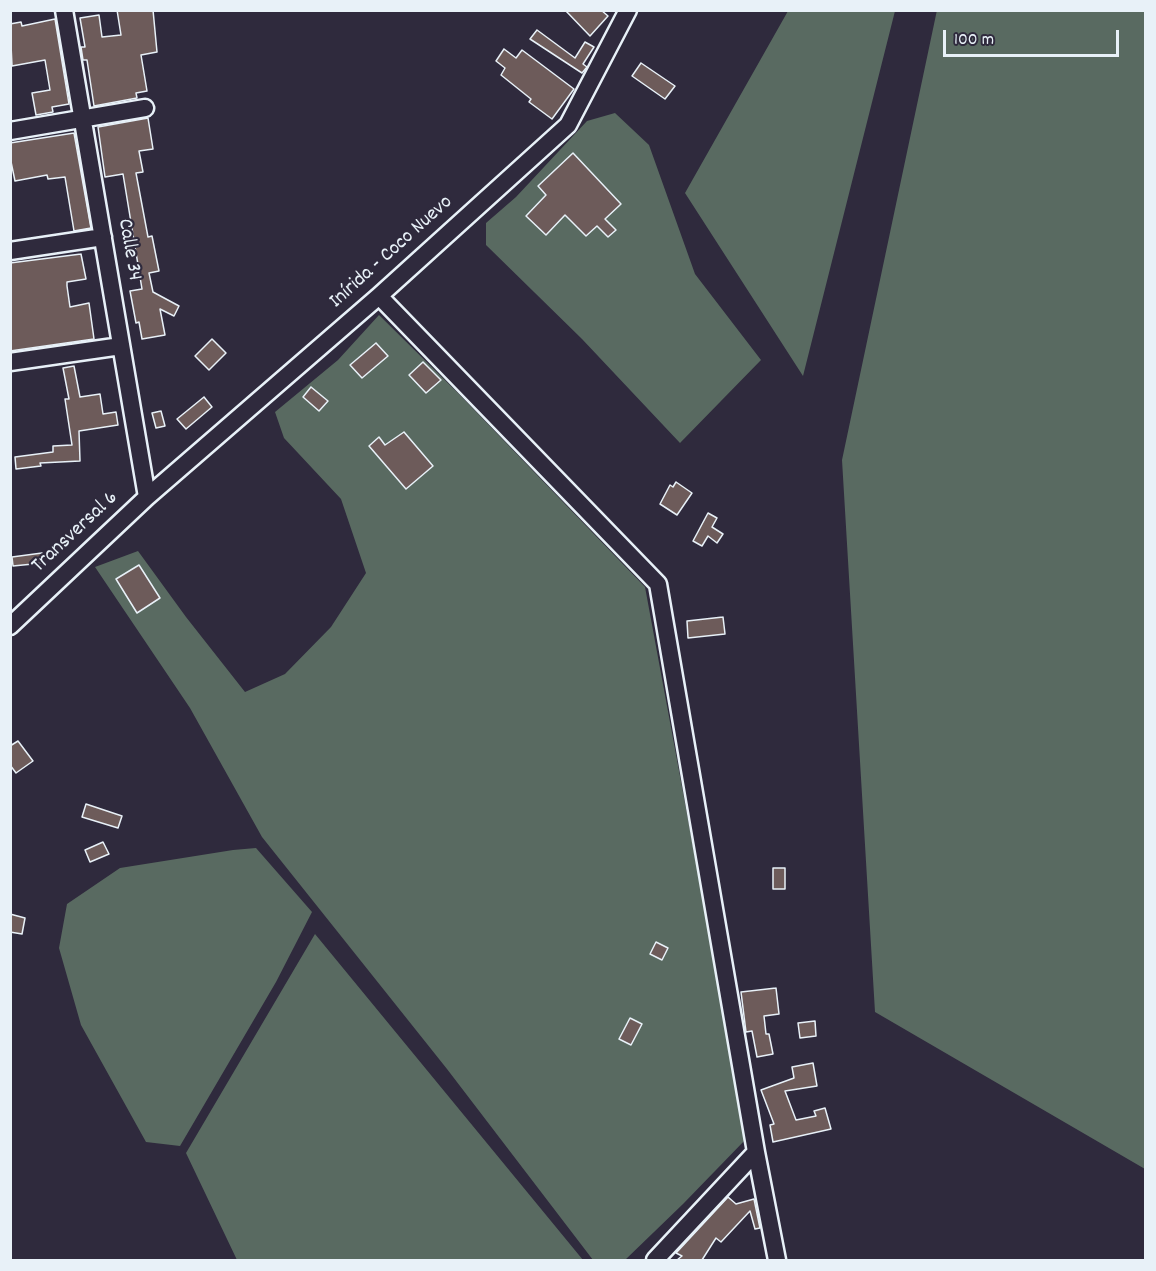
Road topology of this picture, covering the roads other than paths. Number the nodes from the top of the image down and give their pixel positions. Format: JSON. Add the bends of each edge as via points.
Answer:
{"nodes":[{"id":1,"x":64,"y":10,"type":"edge"},
{"id":2,"x":628,"y":10,"type":"edge"},
{"id":3,"x":145,"y":108,"type":"dead end"},
{"id":4,"x":82,"y":118,"type":"junction"},
{"id":5,"x":10,"y":131,"type":"edge"},
{"id":6,"x":102,"y":237,"type":"junction"},
{"id":7,"x":10,"y":251,"type":"edge"},
{"id":8,"x":379,"y":296,"type":"junction"},
{"id":9,"x":121,"y":346,"type":"junction"},
{"id":10,"x":10,"y":362,"type":"edge"},
{"id":11,"x":147,"y":497,"type":"junction"},
{"id":12,"x":10,"y":626,"type":"edge"},
{"id":13,"x":756,"y":1152,"type":"junction"},
{"id":14,"x":655,"y":1260,"type":"edge"},
{"id":15,"x":777,"y":1260,"type":"edge"}],
"edges":[{"from":1,"to":4,"type":"street","name":"Calle 34"},
{"from":2,"to":8,"type":"street","name":"Inírida - Coco Nuevo","via":[[568,125]]},
{"from":3,"to":4,"type":"street"},
{"from":4,"to":5,"type":"street"},
{"from":4,"to":6,"type":"street","name":"Calle 34"},
{"from":6,"to":7,"type":"street"},
{"from":6,"to":9,"type":"street","name":"Calle 34"},
{"from":8,"to":11,"type":"street","name":"Inírida - Coco Nuevo"},
{"from":8,"to":13,"type":"street","via":[[658,584]]},
{"from":9,"to":10,"type":"street"},
{"from":9,"to":11,"type":"street","name":"Calle 34"},
{"from":11,"to":12,"type":"street","name":"Transversal 6"},
{"from":13,"to":14,"type":"street"},
{"from":13,"to":15,"type":"street"}]}
